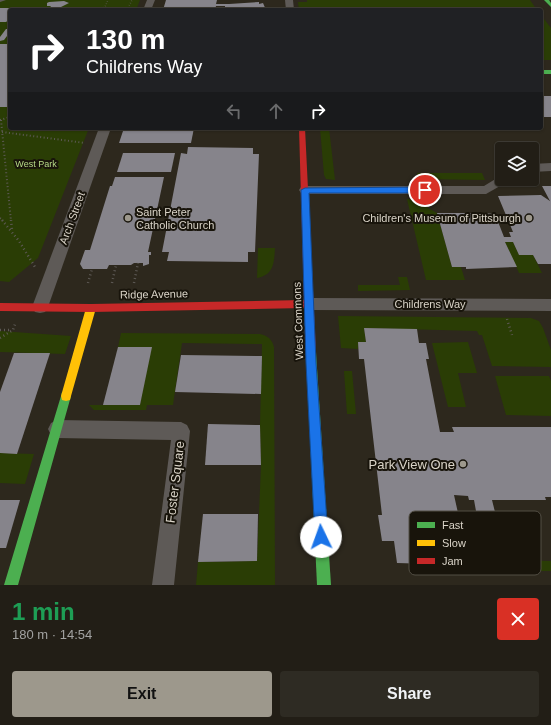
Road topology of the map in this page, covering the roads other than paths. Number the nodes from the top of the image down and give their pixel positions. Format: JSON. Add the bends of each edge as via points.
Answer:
{"nodes":[{"id":1,"x":4,"y":0,"type":"edge"},
{"id":2,"x":546,"y":0,"type":"edge"},
{"id":3,"x":0,"y":1,"type":"edge"},
{"id":4,"x":551,"y":6,"type":"edge"},
{"id":5,"x":104,"y":130,"type":"edge"},
{"id":6,"x":302,"y":130,"type":"edge"},
{"id":7,"x":551,"y":167,"type":"edge"},
{"id":8,"x":539,"y":168,"type":"edge"},
{"id":9,"x":495,"y":184,"type":"edge"},
{"id":10,"x":305,"y":190,"type":"junction"},
{"id":11,"x":309,"y":304,"type":"junction"},
{"id":12,"x":551,"y":304,"type":"edge"},
{"id":13,"x":0,"y":307,"type":"edge"},
{"id":14,"x":40,"y":307,"type":"junction"},
{"id":15,"x":91,"y":308,"type":"junction"},
{"id":16,"x":57,"y":429,"type":"junction"},
{"id":17,"x":11,"y":585,"type":"edge"},
{"id":18,"x":163,"y":585,"type":"edge"},
{"id":19,"x":324,"y":585,"type":"edge"}],
"edges":[{"from":1,"to":3,"type":"lane"},
{"from":2,"to":4,"type":"main road"},
{"from":5,"to":14,"type":"street","name":"Arch Street"},
{"from":6,"to":10,"type":"main road","name":"West Commons"},
{"from":7,"to":8,"type":"street"},
{"from":9,"to":10,"type":"street","via":[[486,190]]},
{"from":10,"to":11,"type":"main road","name":"West Commons"},
{"from":11,"to":12,"type":"street","name":"Childrens Way"},
{"from":11,"to":15,"type":"main road","name":"Ridge Avenue"},
{"from":11,"to":19,"type":"main road","name":"West Commons"},
{"from":13,"to":14,"type":"main road","name":"Ridge Avenue"},
{"from":14,"to":15,"type":"main road","name":"Ridge Avenue"},
{"from":15,"to":16,"type":"main road"},
{"from":16,"to":17,"type":"main road"},
{"from":16,"to":18,"type":"street","name":"Foster Square","via":[[181,431]]}]}
